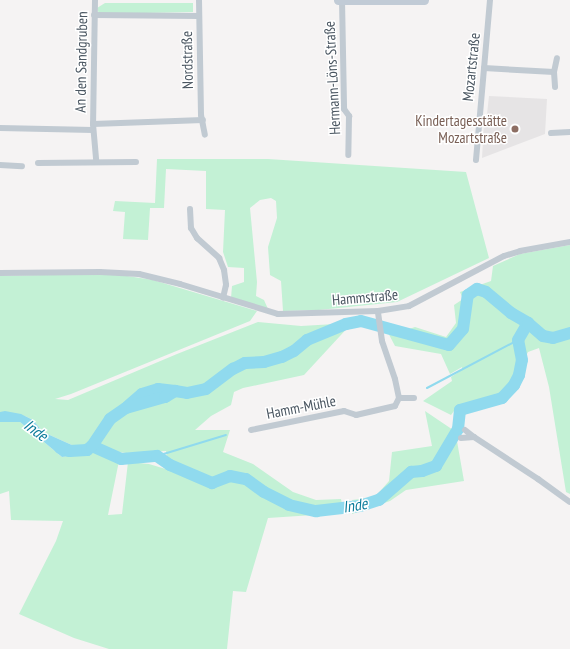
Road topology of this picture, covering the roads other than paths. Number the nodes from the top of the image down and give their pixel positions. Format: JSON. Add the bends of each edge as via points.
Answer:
{"nodes":[{"id":1,"x":95,"y":0,"type":"edge"},
{"id":2,"x":199,"y":0,"type":"edge"},
{"id":3,"x":338,"y":0,"type":"edge"},
{"id":4,"x":342,"y":0,"type":"edge"},
{"id":5,"x":424,"y":0,"type":"edge"},
{"id":6,"x":490,"y":0,"type":"edge"},
{"id":7,"x":94,"y":15,"type":"junction"},
{"id":8,"x":199,"y":16,"type":"junction"},
{"id":9,"x":557,"y":58,"type":"dead end"},
{"id":10,"x":484,"y":68,"type":"junction"},
{"id":11,"x":554,"y":72,"type":"junction"},
{"id":12,"x":555,"y":87,"type":"dead end"},
{"id":13,"x":203,"y":120,"type":"junction"},
{"id":14,"x":93,"y":127,"type":"junction"},
{"id":15,"x":0,"y":128,"type":"edge"},
{"id":16,"x":570,"y":132,"type":"edge"},
{"id":17,"x":551,"y":133,"type":"dead end"},
{"id":18,"x":206,"y":135,"type":"dead end"},
{"id":19,"x":348,"y":155,"type":"dead end"},
{"id":20,"x":476,"y":160,"type":"dead end"},
{"id":21,"x":96,"y":162,"type":"junction"},
{"id":22,"x":136,"y":162,"type":"dead end"},
{"id":23,"x":38,"y":163,"type":"dead end"},
{"id":24,"x":0,"y":165,"type":"edge"},
{"id":25,"x":22,"y":166,"type":"dead end"},
{"id":26,"x":190,"y":209,"type":"dead end"},
{"id":27,"x":570,"y":242,"type":"edge"},
{"id":28,"x":0,"y":273,"type":"edge"},
{"id":29,"x":223,"y":298,"type":"junction"},
{"id":30,"x":378,"y":311,"type":"junction"},
{"id":31,"x":399,"y":398,"type":"junction"},
{"id":32,"x":414,"y":398,"type":"dead end"},
{"id":33,"x":251,"y":430,"type":"dead end"},
{"id":34,"x":465,"y":430,"type":"dead end"},
{"id":35,"x":474,"y":437,"type":"junction"},
{"id":36,"x":461,"y":438,"type":"dead end"},
{"id":37,"x":570,"y":502,"type":"edge"}],
"edges":[{"from":1,"to":7,"type":"street","name":"An den Sandgruben"},
{"from":2,"to":8,"type":"street","name":"Nordstraße"},
{"from":3,"to":4,"type":"main road"},
{"from":4,"to":5,"type":"main road"},
{"from":4,"to":19,"type":"street","name":"Hermann-Löns-Straße","via":[[344,109],[349,116]]},
{"from":6,"to":10,"type":"street","name":"Mozartstraße"},
{"from":7,"to":8,"type":"street"},
{"from":7,"to":14,"type":"street","name":"An den Sandgruben"},
{"from":8,"to":13,"type":"street","name":"Nordstraße"},
{"from":9,"to":11,"type":"street"},
{"from":10,"to":11,"type":"street"},
{"from":10,"to":20,"type":"street","name":"Mozartstraße"},
{"from":11,"to":12,"type":"street"},
{"from":13,"to":14,"type":"street","name":"An den Sandgruben"},
{"from":13,"to":18,"type":"street","name":"Nordstraße"},
{"from":14,"to":15,"type":"street","name":"An den Sandgruben"},
{"from":14,"to":21,"type":"street","name":"An den Sandgruben"},
{"from":16,"to":17,"type":"street"},
{"from":21,"to":22,"type":"street"},
{"from":21,"to":23,"type":"street"},
{"from":24,"to":25,"type":"street"},
{"from":26,"to":29,"type":"street","via":[[191,228],[197,238],[219,258],[224,270],[226,285]]},
{"from":27,"to":30,"type":"street","name":"Hammstraße","via":[[504,256],[408,306]]},
{"from":28,"to":29,"type":"street","name":"Hammstraße","via":[[139,274]]},
{"from":29,"to":30,"type":"street","name":"Hammstraße","via":[[278,314]]},
{"from":30,"to":31,"type":"street","via":[[381,332]]},
{"from":31,"to":32,"type":"street"},
{"from":31,"to":33,"type":"street","name":"Hamm-Mühle","via":[[394,406],[384,409],[356,415],[344,411]]},
{"from":34,"to":35,"type":"street"},
{"from":35,"to":36,"type":"street"},
{"from":35,"to":37,"type":"street"}]}
